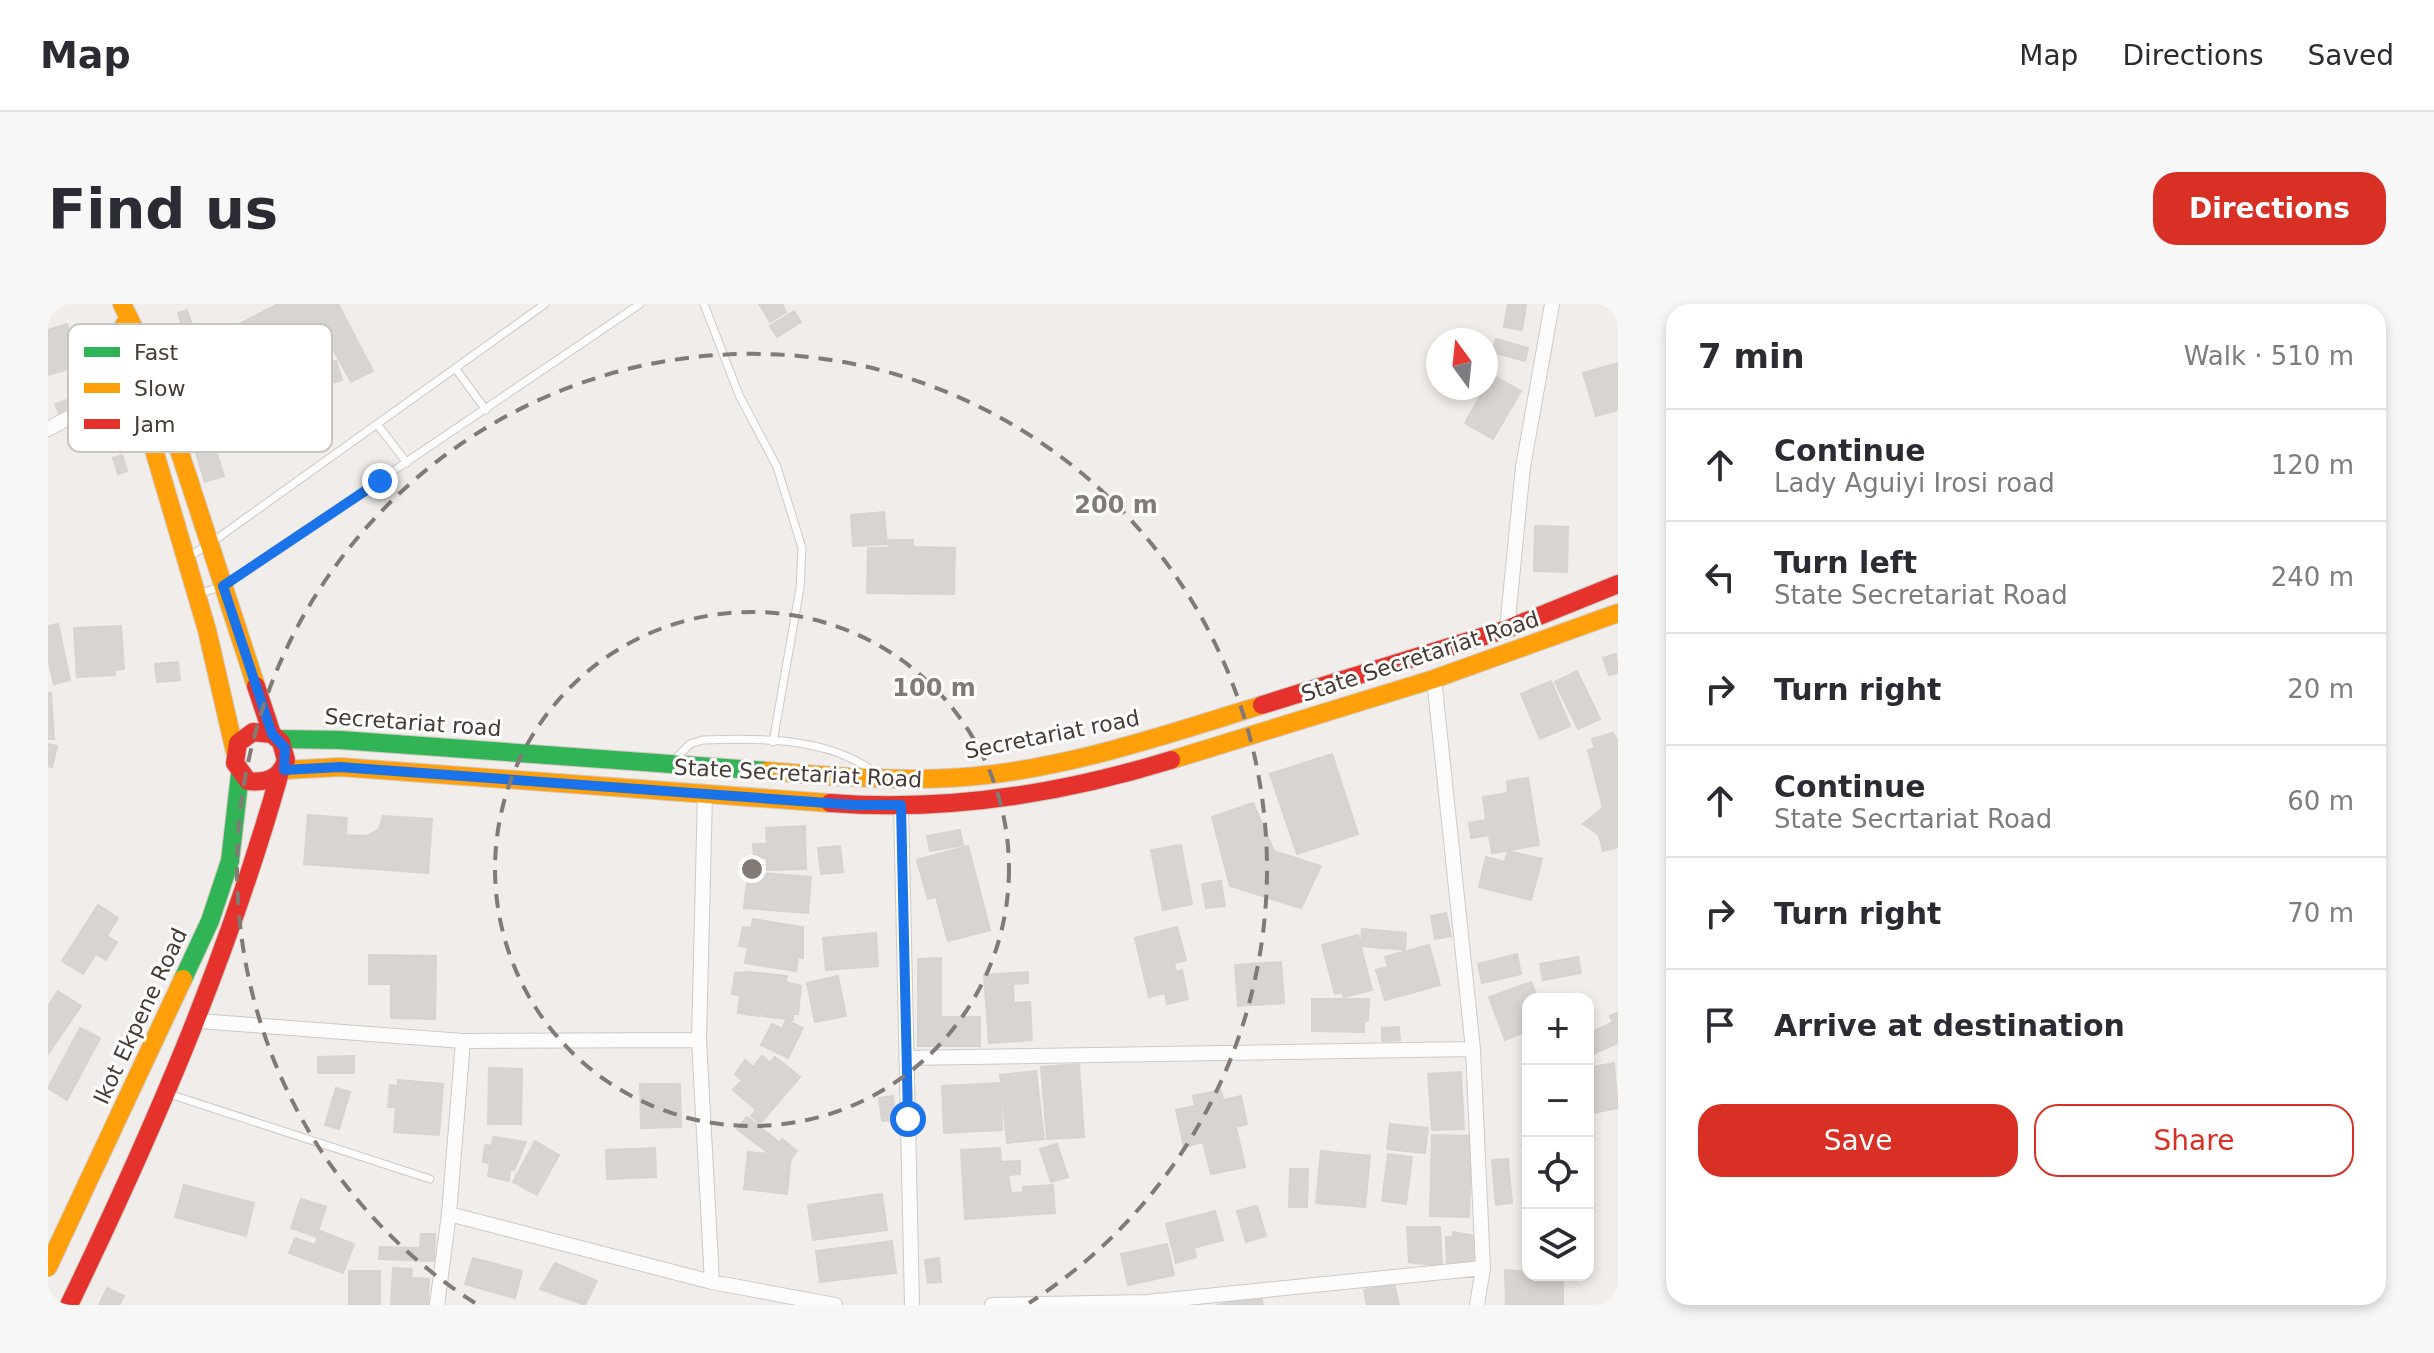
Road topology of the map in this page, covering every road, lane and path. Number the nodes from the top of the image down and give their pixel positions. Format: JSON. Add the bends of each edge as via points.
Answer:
{"nodes":[{"id":1,"x":121,"y":304,"type":"edge"},
{"id":2,"x":545,"y":304,"type":"edge"},
{"id":3,"x":640,"y":304,"type":"edge"},
{"id":4,"x":704,"y":304,"type":"edge"},
{"id":5,"x":1552,"y":304,"type":"edge"},
{"id":6,"x":124,"y":324,"type":"edge"},
{"id":7,"x":131,"y":324,"type":"edge"},
{"id":8,"x":455,"y":368,"type":"junction"},
{"id":9,"x":486,"y":410,"type":"junction"},
{"id":10,"x":68,"y":418,"type":"edge"},
{"id":11,"x":377,"y":424,"type":"junction"},
{"id":12,"x":48,"y":429,"type":"edge"},
{"id":13,"x":154,"y":452,"type":"edge"},
{"id":14,"x":179,"y":452,"type":"edge"},
{"id":15,"x":407,"y":463,"type":"junction"},
{"id":16,"x":208,"y":545,"type":"junction"},
{"id":17,"x":185,"y":558,"type":"junction"},
{"id":18,"x":1618,"y":584,"type":"edge"},
{"id":19,"x":223,"y":586,"type":"junction"},
{"id":20,"x":197,"y":595,"type":"junction"},
{"id":21,"x":1618,"y":613,"type":"edge"},
{"id":22,"x":1507,"y":629,"type":"junction"},
{"id":23,"x":1434,"y":679,"type":"junction"},
{"id":24,"x":276,"y":736,"type":"junction"},
{"id":25,"x":773,"y":742,"type":"junction"},
{"id":26,"x":235,"y":752,"type":"junction"},
{"id":27,"x":671,"y":763,"type":"junction"},
{"id":28,"x":282,"y":773,"type":"junction"},
{"id":29,"x":240,"y":774,"type":"junction"},
{"id":30,"x":881,"y":778,"type":"junction"},
{"id":31,"x":705,"y":793,"type":"junction"},
{"id":32,"x":901,"y":805,"type":"junction"},
{"id":33,"x":199,"y":1021,"type":"junction"},
{"id":34,"x":699,"y":1040,"type":"junction"},
{"id":35,"x":463,"y":1041,"type":"junction"},
{"id":36,"x":1473,"y":1049,"type":"junction"},
{"id":37,"x":906,"y":1058,"type":"junction"},
{"id":38,"x":167,"y":1094,"type":"junction"},
{"id":39,"x":430,"y":1179,"type":"dead end"},
{"id":40,"x":449,"y":1214,"type":"junction"},
{"id":41,"x":48,"y":1267,"type":"edge"},
{"id":42,"x":1483,"y":1268,"type":"junction"},
{"id":43,"x":712,"y":1282,"type":"junction"},
{"id":44,"x":1147,"y":1303,"type":"edge"},
{"id":45,"x":69,"y":1305,"type":"edge"},
{"id":46,"x":437,"y":1305,"type":"edge"},
{"id":47,"x":835,"y":1305,"type":"edge"},
{"id":48,"x":912,"y":1305,"type":"edge"},
{"id":49,"x":992,"y":1305,"type":"edge"},
{"id":50,"x":1477,"y":1305,"type":"edge"}],
"edges":[{"from":1,"to":6,"type":"street"},
{"from":1,"to":7,"type":"street"},
{"from":2,"to":8,"type":"lane"},
{"from":3,"to":9,"type":"lane"},
{"from":4,"to":25,"type":"lane","via":[[739,395],[777,467],[802,548]]},
{"from":5,"to":22,"type":"street","via":[[1523,467]]},
{"from":8,"to":9,"type":"lane"},
{"from":8,"to":11,"type":"lane"},
{"from":9,"to":15,"type":"lane"},
{"from":10,"to":12,"type":"street"},
{"from":11,"to":15,"type":"lane"},
{"from":11,"to":16,"type":"lane"},
{"from":13,"to":17,"type":"street"},
{"from":14,"to":16,"type":"street"},
{"from":15,"to":19,"type":"lane"},
{"from":16,"to":17,"type":"lane"},
{"from":16,"to":19,"type":"street"},
{"from":17,"to":20,"type":"street"},
{"from":18,"to":22,"type":"street","name":"Secretariat road"},
{"from":19,"to":20,"type":"lane"},
{"from":19,"to":24,"type":"street"},
{"from":20,"to":26,"type":"street"},
{"from":21,"to":23,"type":"street","name":"State Secretariat Road"},
{"from":22,"to":30,"type":"street","name":"Secretariat road","via":[[1078,757],[950,778]]},
{"from":23,"to":32,"type":"street","name":"State Secretariat Road","via":[[1078,784],[1013,798]]},
{"from":23,"to":36,"type":"street"},
{"from":24,"to":26,"type":"street","via":[[253,732]]},
{"from":24,"to":27,"type":"street","name":"Secretariat road"},
{"from":24,"to":28,"type":"street","via":[[285,748]]},
{"from":25,"to":27,"type":"lane","via":[[703,740],[690,744]]},
{"from":25,"to":30,"type":"lane","via":[[835,751]]},
{"from":26,"to":29,"type":"street"},
{"from":27,"to":30,"type":"street","name":"Secretariat road"},
{"from":28,"to":29,"type":"street","via":[[259,784]]},
{"from":28,"to":31,"type":"street","name":"State Secretariat Road","via":[[340,767]]},
{"from":28,"to":33,"type":"street","via":[[264,841]]},
{"from":29,"to":41,"type":"street","name":"Ikot Ekpene Road","via":[[230,861],[210,921]]},
{"from":31,"to":32,"type":"street","name":"State Secretariat Road"},
{"from":31,"to":34,"type":"street"},
{"from":32,"to":37,"type":"street"},
{"from":33,"to":35,"type":"street"},
{"from":33,"to":38,"type":"street"},
{"from":34,"to":35,"type":"street"},
{"from":34,"to":43,"type":"street"},
{"from":35,"to":40,"type":"street"},
{"from":36,"to":37,"type":"street"},
{"from":36,"to":42,"type":"street"},
{"from":37,"to":48,"type":"street"},
{"from":38,"to":39,"type":"lane"},
{"from":38,"to":45,"type":"street"},
{"from":40,"to":43,"type":"street"},
{"from":40,"to":46,"type":"street"},
{"from":42,"to":44,"type":"street"},
{"from":42,"to":50,"type":"street"},
{"from":43,"to":47,"type":"street"},
{"from":44,"to":49,"type":"street"}]}
